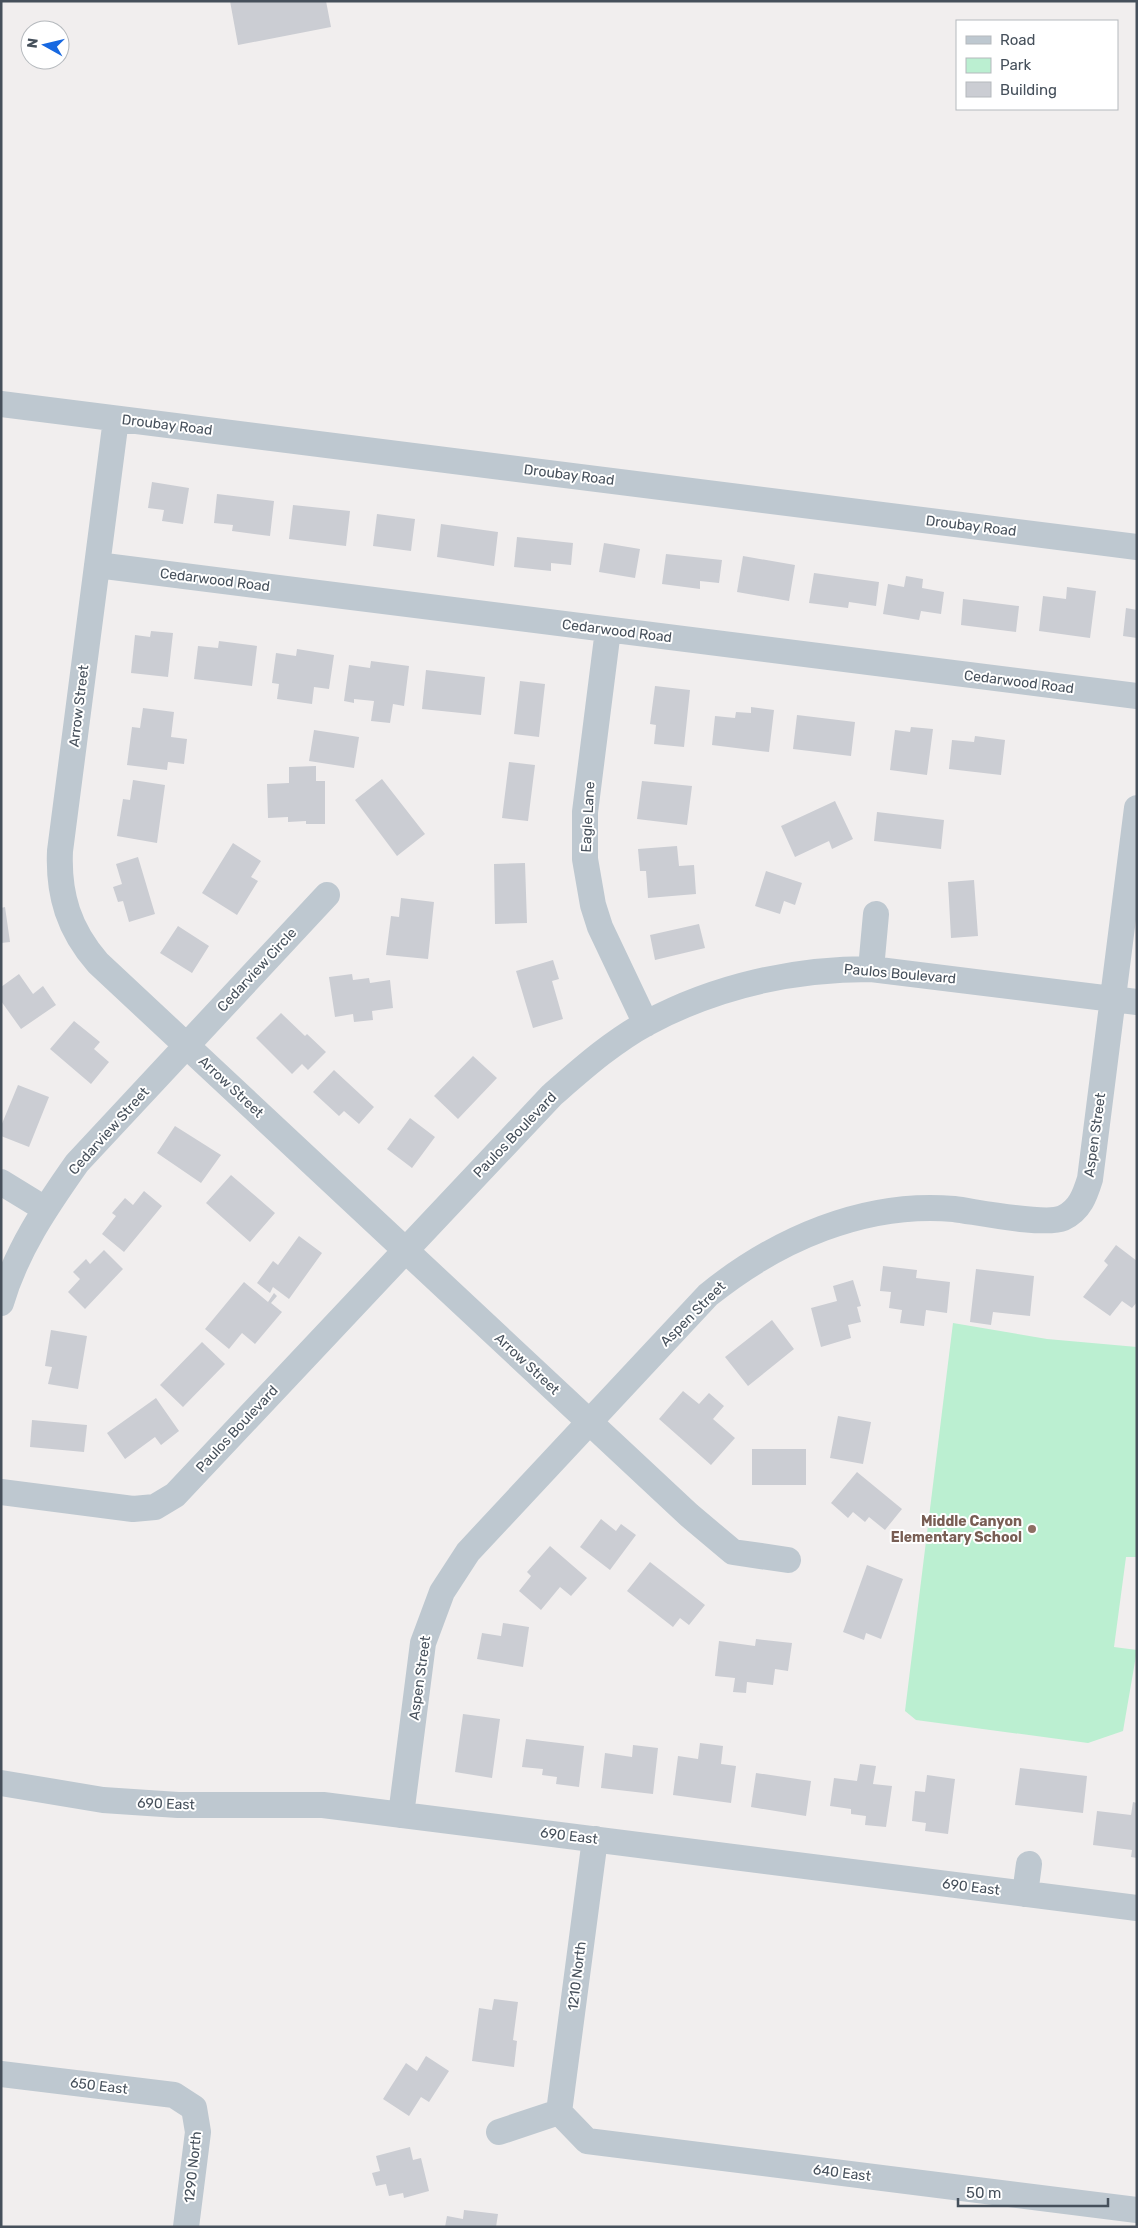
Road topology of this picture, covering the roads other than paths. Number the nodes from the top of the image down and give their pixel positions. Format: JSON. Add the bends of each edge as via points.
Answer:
{"nodes":[{"id":1,"x":1,"y":404,"type":"edge"},
{"id":2,"x":116,"y":419,"type":"junction"},
{"id":3,"x":1137,"y":547,"type":"edge"},
{"id":4,"x":97,"y":565,"type":"junction"},
{"id":5,"x":608,"y":630,"type":"junction"},
{"id":6,"x":1137,"y":696,"type":"edge"},
{"id":7,"x":1137,"y":808,"type":"edge"},
{"id":8,"x":327,"y":895,"type":"dead end"},
{"id":9,"x":876,"y":914,"type":"dead end"},
{"id":10,"x":871,"y":969,"type":"junction"},
{"id":11,"x":1125,"y":1000,"type":"edge"},
{"id":12,"x":646,"y":1024,"type":"junction"},
{"id":13,"x":187,"y":1046,"type":"junction"},
{"id":14,"x":1,"y":1182,"type":"edge"},
{"id":15,"x":45,"y":1209,"type":"junction"},
{"id":16,"x":405,"y":1250,"type":"junction"},
{"id":17,"x":1,"y":1303,"type":"edge"},
{"id":18,"x":590,"y":1422,"type":"junction"},
{"id":19,"x":1,"y":1492,"type":"edge"},
{"id":20,"x":788,"y":1560,"type":"dead end"},
{"id":21,"x":1,"y":1782,"type":"edge"},
{"id":22,"x":401,"y":1815,"type":"junction"},
{"id":23,"x":595,"y":1839,"type":"junction"},
{"id":24,"x":1029,"y":1864,"type":"dead end"},
{"id":25,"x":1025,"y":1894,"type":"junction"},
{"id":26,"x":1137,"y":1908,"type":"edge"},
{"id":27,"x":1,"y":2074,"type":"edge"},
{"id":28,"x":194,"y":2108,"type":"joint"},
{"id":29,"x":559,"y":2112,"type":"junction"},
{"id":30,"x":500,"y":2132,"type":"dead end"},
{"id":31,"x":1137,"y":2210,"type":"edge"},
{"id":32,"x":186,"y":2227,"type":"edge"}],
"edges":[{"from":1,"to":2,"type":"street","name":"Droubay Road"},
{"from":2,"to":3,"type":"street","name":"Droubay Road"},
{"from":2,"to":4,"type":"street","name":"Arrow Street"},
{"from":4,"to":5,"type":"street","name":"Cedarwood Road"},
{"from":4,"to":13,"type":"street","name":"Arrow Street","via":[[60,851],[61,890],[71,924],[87,951]]},
{"from":5,"to":6,"type":"street","name":"Cedarwood Road"},
{"from":5,"to":12,"type":"street","name":"Eagle Lane","via":[[585,812],[585,859],[600,927]]},
{"from":7,"to":11,"type":"street","name":"Aspen Street"},
{"from":8,"to":13,"type":"street","name":"Cedarview Circle"},
{"from":9,"to":10,"type":"street"},
{"from":10,"to":11,"type":"street","name":"Paulos Boulevard"},
{"from":10,"to":12,"type":"street","name":"Paulos Boulevard","via":[[832,969],[768,979],[705,997]]},
{"from":11,"to":18,"type":"street","name":"Aspen Street","via":[[1090,1179],[1082,1204],[1063,1218],[1044,1220],[951,1209],[893,1211],[808,1233],[756,1260],[708,1295]]},
{"from":12,"to":16,"type":"street","name":"Paulos Boulevard","via":[[598,1056],[552,1095]]},
{"from":13,"to":15,"type":"street","name":"Cedarview Street","via":[[76,1163]]},
{"from":13,"to":16,"type":"street","name":"Arrow Street"},
{"from":14,"to":15,"type":"street"},
{"from":15,"to":17,"type":"street","name":"Cedarview Street","via":[[21,1250]]},
{"from":16,"to":18,"type":"street","name":"Arrow Street"},
{"from":16,"to":19,"type":"street","name":"Paulos Boulevard","via":[[175,1495],[155,1507],[132,1509]]},
{"from":18,"to":20,"type":"street","name":"Arrow Street","via":[[733,1552]]},
{"from":18,"to":22,"type":"street","name":"Aspen Street","via":[[468,1552],[442,1592],[423,1643]]},
{"from":21,"to":22,"type":"street","name":"690 East","via":[[103,1800],[178,1805],[323,1805]]},
{"from":22,"to":23,"type":"street","name":"690 East"},
{"from":23,"to":25,"type":"street","name":"690 East"},
{"from":23,"to":29,"type":"street","name":"1210 North"},
{"from":24,"to":25,"type":"street"},
{"from":25,"to":26,"type":"street","name":"690 East"},
{"from":27,"to":28,"type":"street","name":"650 East","via":[[174,2095]]},
{"from":28,"to":32,"type":"street","name":"1290 North","via":[[198,2132]]},
{"from":29,"to":30,"type":"street"},
{"from":29,"to":31,"type":"street","name":"640 East","via":[[588,2141]]}]}
